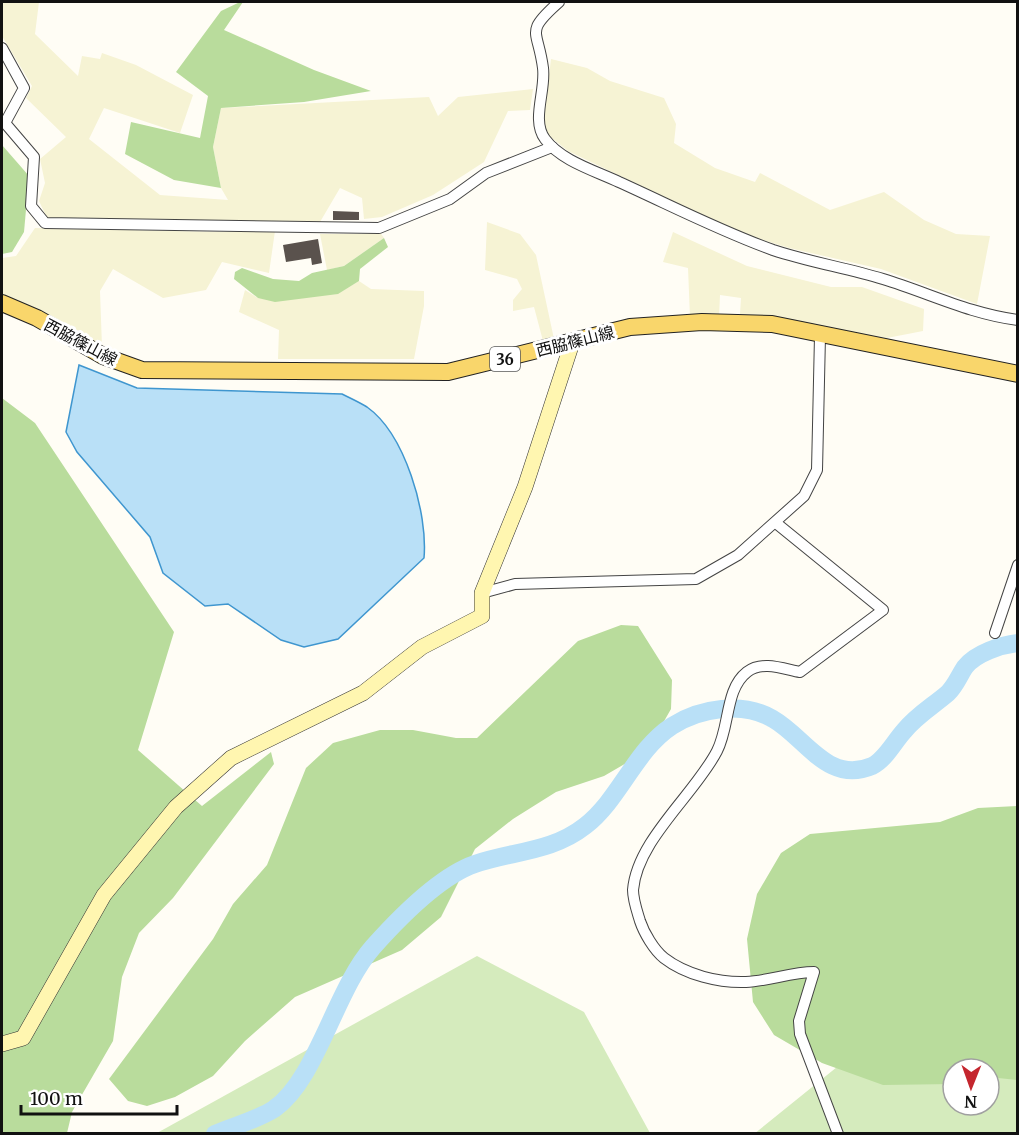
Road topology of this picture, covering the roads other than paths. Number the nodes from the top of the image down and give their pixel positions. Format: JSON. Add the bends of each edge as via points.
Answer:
{"nodes":[{"id":1,"x":559,"y":2,"type":"edge"},
{"id":2,"x":2,"y":48,"type":"edge"},
{"id":3,"x":552,"y":147,"type":"junction"},
{"id":4,"x":2,"y":303,"type":"edge"},
{"id":5,"x":1017,"y":320,"type":"edge"},
{"id":6,"x":828,"y":337,"type":"junction"},
{"id":7,"x":573,"y":340,"type":"junction"},
{"id":8,"x":1017,"y":374,"type":"edge"},
{"id":9,"x":776,"y":523,"type":"junction"},
{"id":10,"x":1017,"y":565,"type":"edge"},
{"id":11,"x":482,"y":593,"type":"junction"},
{"id":12,"x":995,"y":633,"type":"dead end"},
{"id":13,"x":2,"y":1044,"type":"edge"},
{"id":14,"x":838,"y":1134,"type":"edge"}],
"edges":[{"from":1,"to":3,"type":"street","via":[[539,19],[535,38],[543,69],[538,126]]},
{"from":2,"to":3,"type":"street","via":[[24,88],[5,123],[34,157],[31,206],[45,223],[379,228],[450,200],[486,173]]},
{"from":3,"to":5,"type":"street","via":[[576,162],[774,250],[885,280],[985,316]]},
{"from":4,"to":7,"type":"main road","name":"西脇篠山線","number":"36","via":[[103,356],[142,370],[448,372]]},
{"from":6,"to":7,"type":"main road","name":"西脇篠山線","number":"36","via":[[772,324],[702,322],[630,327]]},
{"from":6,"to":8,"type":"main road","name":"西脇篠山線","number":"36"},
{"from":6,"to":9,"type":"street","via":[[820,336],[817,470],[804,496]]},
{"from":7,"to":11,"type":"street","via":[[525,488]]},
{"from":9,"to":11,"type":"street","via":[[738,555],[696,579],[516,584]]},
{"from":9,"to":14,"type":"street","via":[[883,610],[800,672],[763,666],[750,669],[741,677],[732,694],[728,724],[718,749],[645,853],[633,890],[642,927],[662,957],[693,974],[746,982],[814,972],[799,1021],[800,1034]]},
{"from":10,"to":12,"type":"street"},
{"from":11,"to":13,"type":"street","via":[[482,616],[422,648],[363,693],[231,758],[176,807],[104,895],[23,1038]]}]}
